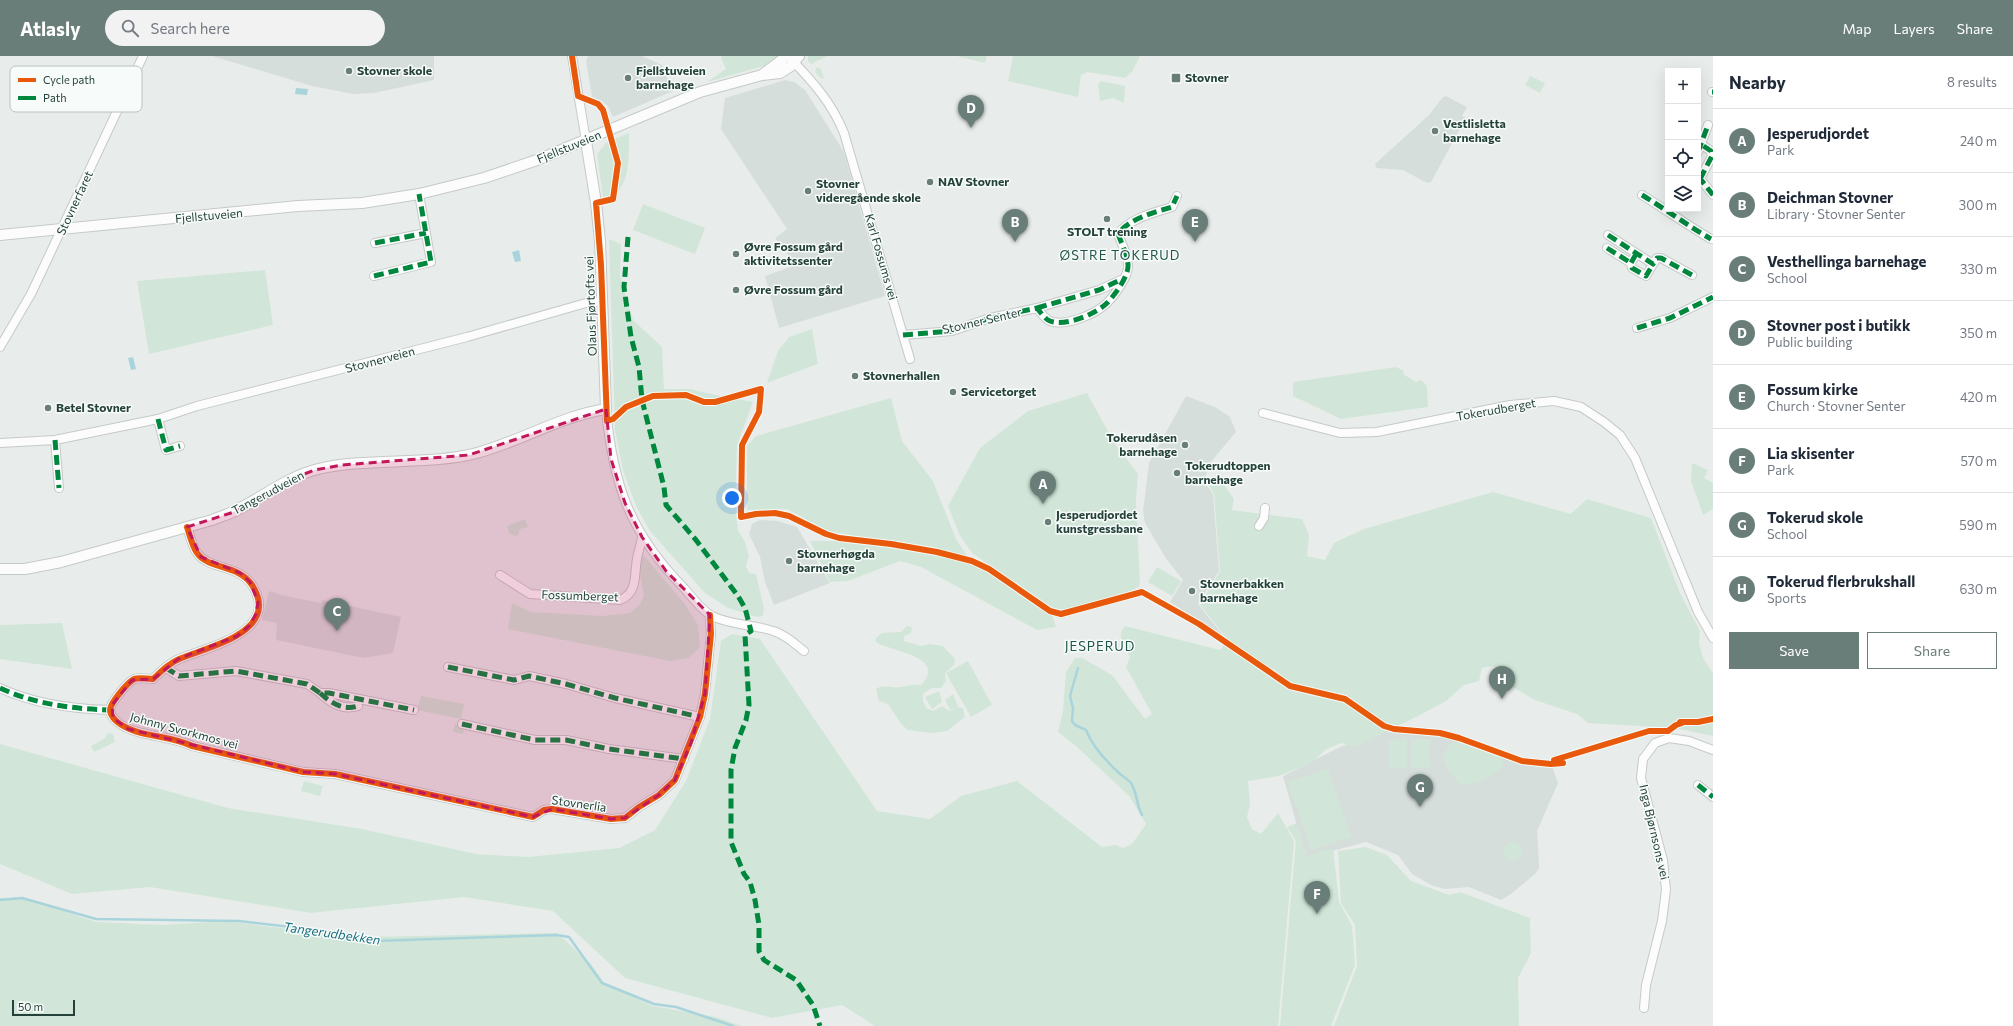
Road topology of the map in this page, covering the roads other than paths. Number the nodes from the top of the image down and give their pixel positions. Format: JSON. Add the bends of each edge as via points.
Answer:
{"nodes":[{"id":1,"x":143,"y":56,"type":"edge"},
{"id":2,"x":572,"y":56,"type":"edge"},
{"id":3,"x":792,"y":58,"type":"edge"},
{"id":4,"x":138,"y":66,"type":"edge"},
{"id":5,"x":117,"y":112,"type":"edge"},
{"id":6,"x":1708,"y":125,"type":"dead end"},
{"id":7,"x":586,"y":141,"type":"junction"},
{"id":8,"x":1701,"y":145,"type":"edge"},
{"id":9,"x":1701,"y":148,"type":"edge"},
{"id":10,"x":1701,"y":174,"type":"edge"},
{"id":11,"x":1701,"y":180,"type":"edge"},
{"id":12,"x":418,"y":194,"type":"junction"},
{"id":13,"x":1642,"y":195,"type":"dead end"},
{"id":14,"x":1713,"y":195,"type":"edge"},
{"id":15,"x":1177,"y":196,"type":"dead end"},
{"id":16,"x":63,"y":229,"type":"junction"},
{"id":17,"x":426,"y":233,"type":"junction"},
{"id":18,"x":0,"y":235,"type":"edge"},
{"id":19,"x":1608,"y":235,"type":"dead end"},
{"id":20,"x":1711,"y":239,"type":"dead end"},
{"id":21,"x":375,"y":244,"type":"dead end"},
{"id":22,"x":1607,"y":248,"type":"dead end"},
{"id":23,"x":1636,"y":254,"type":"junction"},
{"id":24,"x":1631,"y":263,"type":"junction"},
{"id":25,"x":1653,"y":264,"type":"junction"},
{"id":26,"x":1692,"y":274,"type":"dead end"},
{"id":27,"x":374,"y":276,"type":"dead end"},
{"id":28,"x":1124,"y":278,"type":"junction"},
{"id":29,"x":1713,"y":298,"type":"edge"},
{"id":30,"x":602,"y":301,"type":"junction"},
{"id":31,"x":1037,"y":308,"type":"junction"},
{"id":32,"x":1637,"y":328,"type":"dead end"},
{"id":33,"x":903,"y":335,"type":"junction"},
{"id":34,"x":0,"y":347,"type":"edge"},
{"id":35,"x":910,"y":359,"type":"dead end"},
{"id":36,"x":606,"y":409,"type":"junction"},
{"id":37,"x":1263,"y":413,"type":"dead end"},
{"id":38,"x":158,"y":419,"type":"junction"},
{"id":39,"x":55,"y":440,"type":"junction"},
{"id":40,"x":0,"y":443,"type":"edge"},
{"id":41,"x":180,"y":446,"type":"dead end"},
{"id":42,"x":59,"y":488,"type":"dead end"},
{"id":43,"x":1265,"y":508,"type":"dead end"},
{"id":44,"x":1259,"y":526,"type":"dead end"},
{"id":45,"x":187,"y":527,"type":"junction"},
{"id":46,"x":642,"y":537,"type":"junction"},
{"id":47,"x":0,"y":569,"type":"edge"},
{"id":48,"x":500,"y":575,"type":"dead end"},
{"id":49,"x":710,"y":615,"type":"junction"},
{"id":50,"x":1713,"y":638,"type":"edge"},
{"id":51,"x":804,"y":651,"type":"dead end"},
{"id":52,"x":448,"y":667,"type":"dead end"},
{"id":53,"x":166,"y":668,"type":"junction"},
{"id":54,"x":0,"y":688,"type":"edge"},
{"id":55,"x":320,"y":693,"type":"junction"},
{"id":56,"x":358,"y":706,"type":"dead end"},
{"id":57,"x":110,"y":710,"type":"junction"},
{"id":58,"x":414,"y":710,"type":"dead end"},
{"id":59,"x":700,"y":717,"type":"junction"},
{"id":60,"x":462,"y":724,"type":"dead end"},
{"id":61,"x":1713,"y":750,"type":"edge"},
{"id":62,"x":684,"y":759,"type":"junction"},
{"id":63,"x":303,"y":772,"type":"joint"},
{"id":64,"x":1698,"y":785,"type":"dead end"},
{"id":65,"x":1713,"y":797,"type":"edge"},
{"id":66,"x":1644,"y":1008,"type":"dead end"}],
"edges":[{"from":1,"to":4,"type":"street","name":"Stovnerfaret"},
{"from":2,"to":7,"type":"street","name":"Olaus Fjørtofts vei"},
{"from":3,"to":7,"type":"street","name":"Fjellstuveien","via":[[780,73],[762,75],[679,100]]},
{"from":3,"to":33,"type":"street","name":"Karl Fossums vei","via":[[827,99],[838,117]]},
{"from":5,"to":16,"type":"street","name":"Stovnerfaret"},
{"from":6,"to":8,"type":"street"},
{"from":7,"to":12,"type":"street","name":"Fjellstuveien","via":[[512,169]]},
{"from":7,"to":30,"type":"street","name":"Olaus Fjørtofts vei","via":[[599,223]]},
{"from":9,"to":10,"type":"street","via":[[1711,151],[1712,156]]},
{"from":11,"to":14,"type":"street"},
{"from":12,"to":16,"type":"street","name":"Fjellstuveien","via":[[362,203],[298,206]]},
{"from":12,"to":17,"type":"street"},
{"from":13,"to":20,"type":"street"},
{"from":15,"to":28,"type":"street","name":"Stovner Senter","via":[[1172,207],[1124,225],[1118,234],[1128,271]]},
{"from":16,"to":18,"type":"street","name":"Fjellstuveien"},
{"from":16,"to":34,"type":"street","name":"Stovnerfaret","via":[[21,314]]},
{"from":17,"to":21,"type":"street"},
{"from":17,"to":27,"type":"street","via":[[430,262]]},
{"from":19,"to":23,"type":"street"},
{"from":22,"to":24,"type":"street"},
{"from":23,"to":24,"type":"street"},
{"from":23,"to":25,"type":"street"},
{"from":24,"to":25,"type":"street","via":[[1632,268],[1646,276]]},
{"from":25,"to":26,"type":"street","via":[[1660,258]]},
{"from":28,"to":31,"type":"street","name":"Stovner Senter","via":[[1099,290]]},
{"from":28,"to":31,"type":"street","name":"Stovner Senter","via":[[1107,303],[1090,315],[1055,323],[1048,320]]},
{"from":29,"to":32,"type":"street","via":[[1670,318]]},
{"from":30,"to":36,"type":"street","name":"Olaus Fjørtofts vei"},
{"from":30,"to":38,"type":"street","name":"Stovnerveien","via":[[586,303]]},
{"from":31,"to":33,"type":"street","name":"Stovner Senter","via":[[990,318],[952,331]]},
{"from":33,"to":35,"type":"street","name":"Karl Fossums vei"},
{"from":36,"to":45,"type":"street","name":"Tangerudveien","via":[[580,414],[469,455],[342,464],[315,470],[296,477],[234,512]]},
{"from":36,"to":46,"type":"street","via":[[612,459],[625,503]]},
{"from":37,"to":50,"type":"street","name":"Tokerudberget","via":[[1347,433],[1377,432],[1510,405],[1554,400],[1581,408],[1620,435],[1635,458],[1698,612]]},
{"from":38,"to":39,"type":"street","name":"Stovnerveien"},
{"from":38,"to":41,"type":"street","via":[[166,450]]},
{"from":39,"to":40,"type":"street","name":"Stovnerveien"},
{"from":39,"to":42,"type":"street"},
{"from":43,"to":44,"type":"street","via":[[1264,518]]},
{"from":45,"to":47,"type":"street","name":"Tangerudveien","via":[[50,565]]},
{"from":45,"to":53,"type":"street","via":[[194,549],[201,557],[240,573],[250,582],[258,608],[249,626],[240,634],[178,659]]},
{"from":46,"to":48,"type":"street","name":"Fossumberget","via":[[634,588],[629,596],[620,600],[530,594]]},
{"from":46,"to":49,"type":"street","via":[[666,571]]},
{"from":49,"to":51,"type":"street","via":[[727,622],[778,632]]},
{"from":49,"to":59,"type":"street","name":"Stovnerlia","via":[[706,687]]},
{"from":52,"to":59,"type":"street","via":[[514,680],[529,676]]},
{"from":53,"to":55,"type":"street","via":[[179,676],[236,671],[307,684]]},
{"from":53,"to":57,"type":"street","via":[[152,680],[137,678],[129,682]]},
{"from":54,"to":57,"type":"street","via":[[12,695],[71,708]]},
{"from":55,"to":56,"type":"street","via":[[334,704],[348,708]]},
{"from":55,"to":58,"type":"street"},
{"from":57,"to":63,"type":"street","name":"Johnny Svorkmos vei","via":[[116,720],[128,729]]},
{"from":59,"to":62,"type":"street","name":"Stovnerlia"},
{"from":60,"to":62,"type":"street","via":[[535,740],[566,740],[608,749]]},
{"from":61,"to":66,"type":"street","name":"Inga Bjørnsons vei","via":[[1669,738],[1655,743],[1643,760],[1641,778],[1663,860],[1666,890],[1662,921],[1646,985]]},
{"from":62,"to":63,"type":"street","name":"Stovnerlia","via":[[675,780],[659,795],[625,818],[610,819],[552,809],[544,810],[533,817],[336,774]]},
{"from":64,"to":65,"type":"street"}]}
